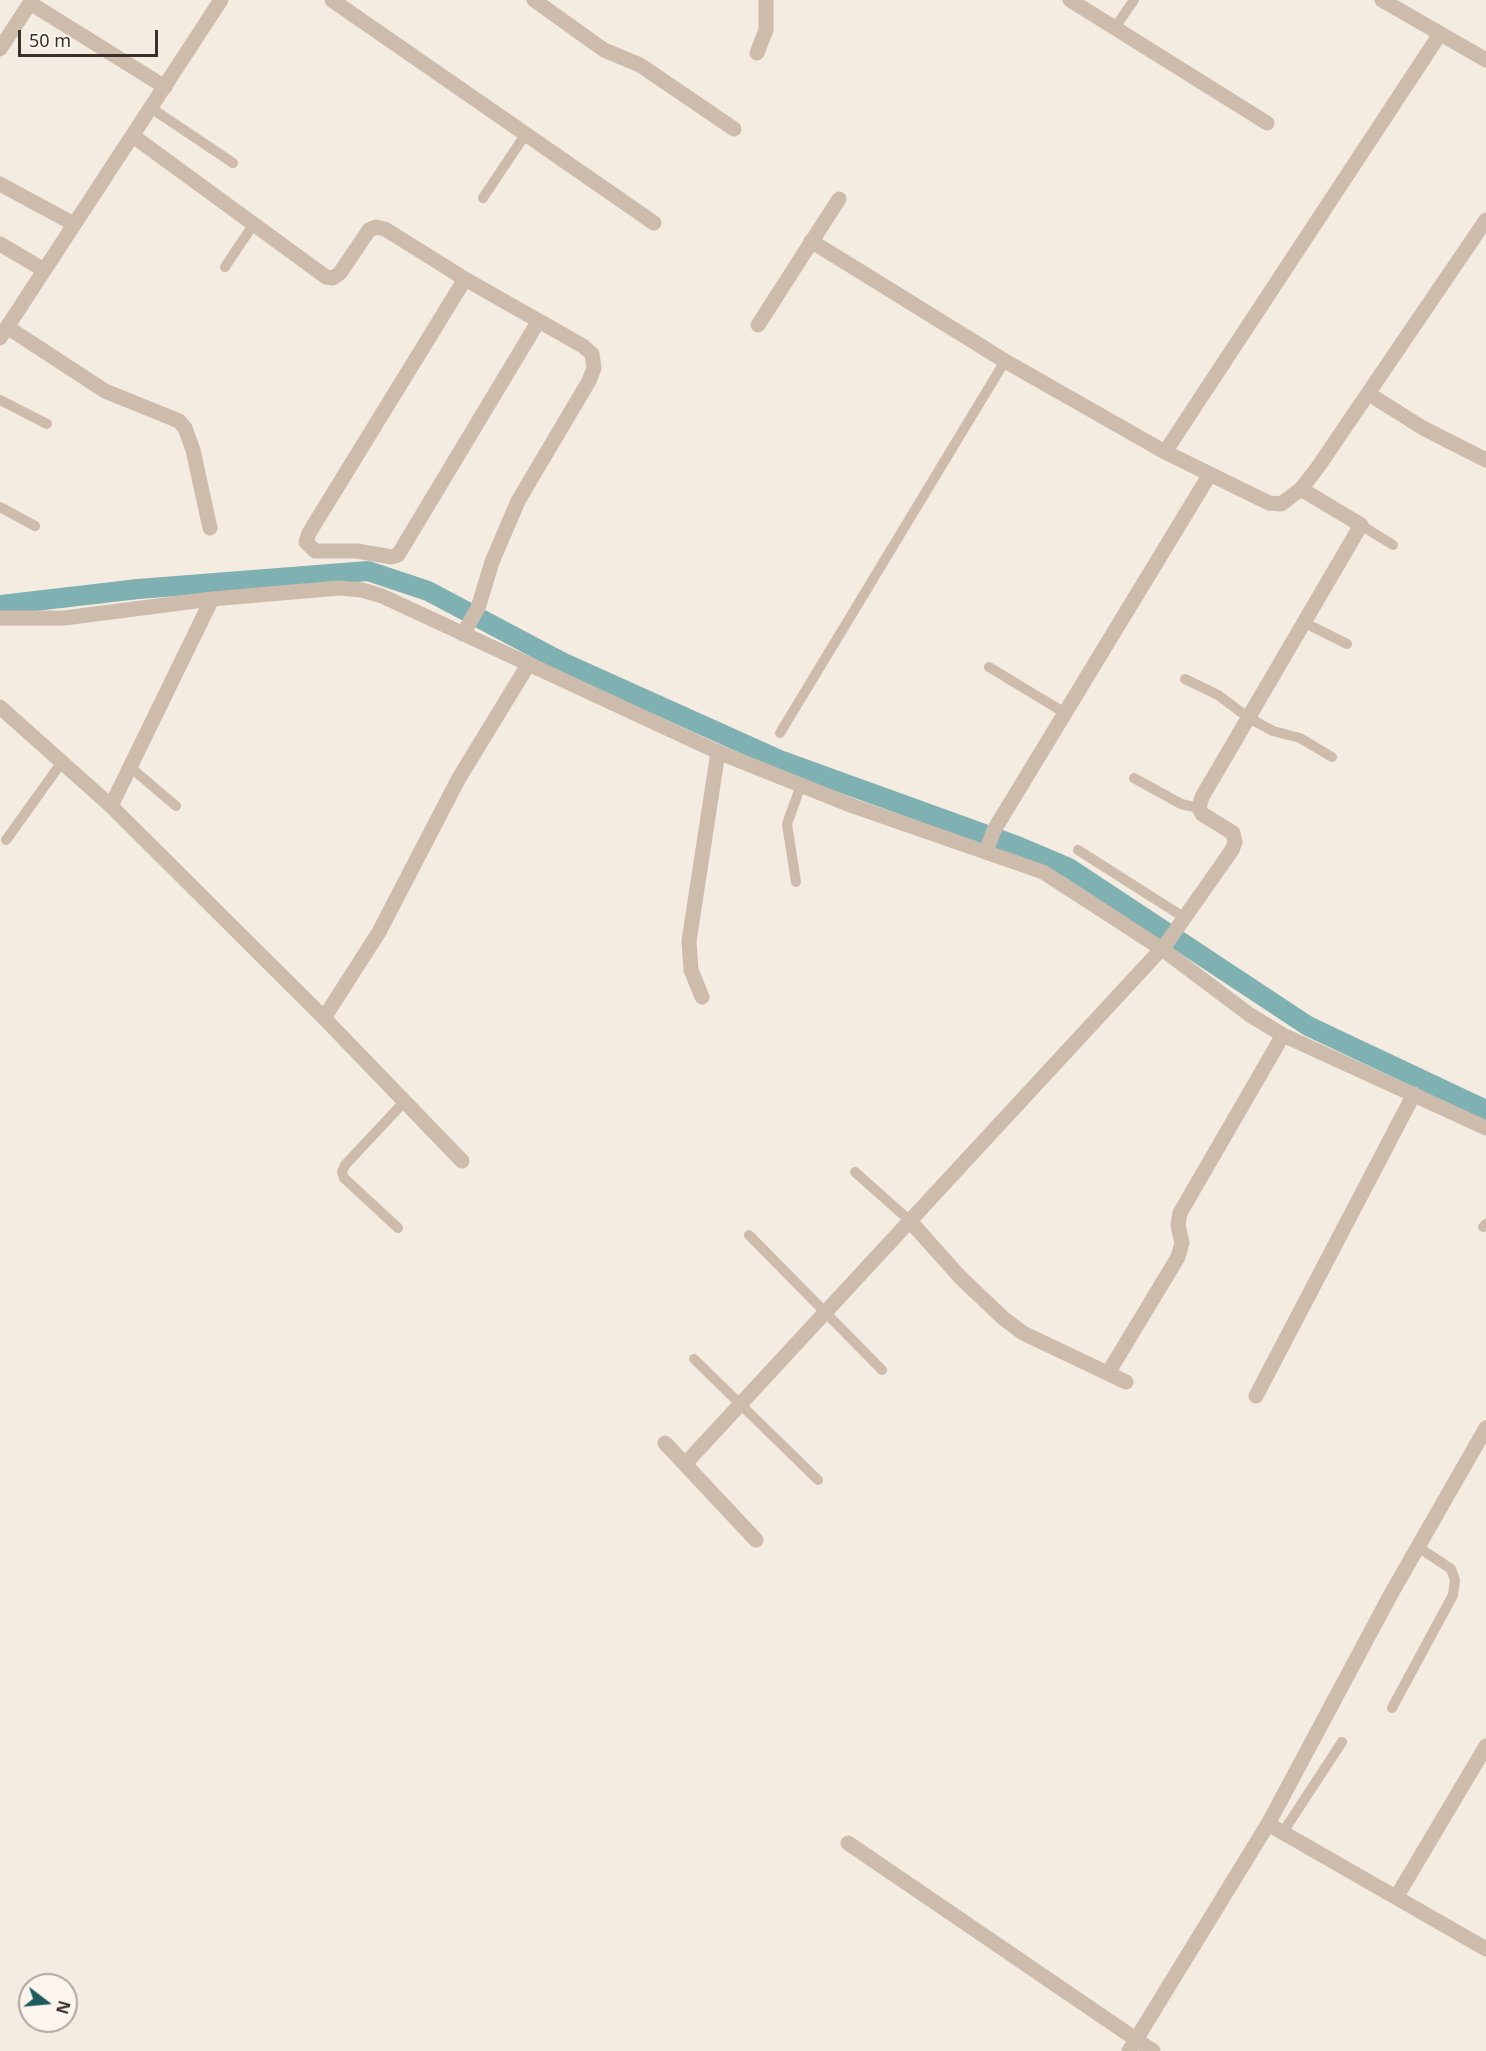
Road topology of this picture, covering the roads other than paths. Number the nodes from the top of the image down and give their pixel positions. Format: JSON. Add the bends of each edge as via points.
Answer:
{"nodes":[{"id":1,"x":221,"y":0,"type":"edge"},
{"id":2,"x":332,"y":0,"type":"edge"},
{"id":3,"x":534,"y":0,"type":"edge"},
{"id":4,"x":766,"y":0,"type":"edge"},
{"id":5,"x":1070,"y":0,"type":"edge"},
{"id":6,"x":1134,"y":0,"type":"edge"},
{"id":7,"x":1382,"y":0,"type":"edge"},
{"id":8,"x":31,"y":2,"type":"edge"},
{"id":9,"x":1401,"y":5,"type":"edge"},
{"id":10,"x":1114,"y":28,"type":"junction"},
{"id":11,"x":1440,"y":34,"type":"junction"},
{"id":12,"x":0,"y":49,"type":"edge"},
{"id":13,"x":758,"y":53,"type":"dead end"},
{"id":14,"x":1486,"y":60,"type":"edge"},
{"id":15,"x":165,"y":87,"type":"junction"},
{"id":16,"x":151,"y":108,"type":"junction"},
{"id":17,"x":1267,"y":123,"type":"dead end"},
{"id":18,"x":734,"y":129,"type":"dead end"},
{"id":19,"x":525,"y":135,"type":"junction"},
{"id":20,"x":133,"y":136,"type":"junction"},
{"id":21,"x":232,"y":163,"type":"dead end"},
{"id":22,"x":0,"y":184,"type":"edge"},
{"id":23,"x":483,"y":198,"type":"dead end"},
{"id":24,"x":839,"y":198,"type":"dead end"},
{"id":25,"x":1486,"y":220,"type":"edge"},
{"id":26,"x":654,"y":223,"type":"dead end"},
{"id":27,"x":74,"y":224,"type":"junction"},
{"id":28,"x":254,"y":225,"type":"junction"},
{"id":29,"x":812,"y":241,"type":"junction"},
{"id":30,"x":0,"y":244,"type":"edge"},
{"id":31,"x":225,"y":267,"type":"dead end"},
{"id":32,"x":44,"y":270,"type":"junction"},
{"id":33,"x":465,"y":279,"type":"junction"},
{"id":34,"x":538,"y":322,"type":"junction"},
{"id":35,"x":758,"y":325,"type":"dead end"},
{"id":36,"x":3,"y":333,"type":"edge"},
{"id":37,"x":1005,"y":361,"type":"junction"},
{"id":38,"x":1369,"y":394,"type":"junction"},
{"id":39,"x":0,"y":400,"type":"edge"},
{"id":40,"x":47,"y":424,"type":"dead end"},
{"id":41,"x":1165,"y":452,"type":"junction"},
{"id":42,"x":1486,"y":460,"type":"edge"},
{"id":43,"x":1210,"y":474,"type":"junction"},
{"id":44,"x":1301,"y":489,"type":"junction"},
{"id":45,"x":0,"y":507,"type":"edge"},
{"id":46,"x":1361,"y":525,"type":"junction"},
{"id":47,"x":34,"y":526,"type":"dead end"},
{"id":48,"x":210,"y":528,"type":"dead end"},
{"id":49,"x":1393,"y":545,"type":"dead end"},
{"id":50,"x":212,"y":599,"type":"junction"},
{"id":51,"x":0,"y":618,"type":"edge"},
{"id":52,"x":1305,"y":623,"type":"junction"},
{"id":53,"x":465,"y":631,"type":"junction"},
{"id":54,"x":1347,"y":644,"type":"dead end"},
{"id":55,"x":528,"y":665,"type":"junction"},
{"id":56,"x":989,"y":667,"type":"dead end"},
{"id":57,"x":1185,"y":679,"type":"dead end"},
{"id":58,"x":0,"y":707,"type":"edge"},
{"id":59,"x":1065,"y":713,"type":"junction"},
{"id":60,"x":1249,"y":718,"type":"junction"},
{"id":61,"x":780,"y":733,"type":"dead end"},
{"id":62,"x":718,"y":752,"type":"junction"},
{"id":63,"x":1332,"y":757,"type":"dead end"},
{"id":64,"x":62,"y":762,"type":"junction"},
{"id":65,"x":130,"y":767,"type":"junction"},
{"id":66,"x":1134,"y":778,"type":"dead end"},
{"id":67,"x":801,"y":785,"type":"junction"},
{"id":68,"x":111,"y":806,"type":"junction"},
{"id":69,"x":176,"y":806,"type":"dead end"},
{"id":70,"x":1199,"y":808,"type":"junction"},
{"id":71,"x":6,"y":840,"type":"dead end"},
{"id":72,"x":989,"y":842,"type":"junction"},
{"id":73,"x":1077,"y":850,"type":"dead end"},
{"id":74,"x":796,"y":882,"type":"dead end"},
{"id":75,"x":1181,"y":924,"type":"junction"},
{"id":76,"x":1164,"y":946,"type":"junction"},
{"id":77,"x":702,"y":998,"type":"dead end"},
{"id":78,"x":324,"y":1018,"type":"junction"},
{"id":79,"x":1283,"y":1035,"type":"junction"},
{"id":80,"x":1414,"y":1094,"type":"junction"},
{"id":81,"x":405,"y":1101,"type":"junction"},
{"id":82,"x":1486,"y":1128,"type":"edge"},
{"id":83,"x":462,"y":1161,"type":"dead end"},
{"id":84,"x":855,"y":1172,"type":"dead end"},
{"id":85,"x":909,"y":1220,"type":"junction"},
{"id":86,"x":398,"y":1228,"type":"dead end"},
{"id":87,"x":749,"y":1235,"type":"dead end"},
{"id":88,"x":825,"y":1313,"type":"junction"},
{"id":89,"x":694,"y":1359,"type":"dead end"},
{"id":90,"x":882,"y":1370,"type":"dead end"},
{"id":91,"x":1108,"y":1373,"type":"junction"},
{"id":92,"x":1126,"y":1382,"type":"dead end"},
{"id":93,"x":1256,"y":1396,"type":"dead end"},
{"id":94,"x":741,"y":1404,"type":"junction"},
{"id":95,"x":1486,"y":1428,"type":"edge"},
{"id":96,"x":664,"y":1443,"type":"dead end"},
{"id":97,"x":685,"y":1464,"type":"junction"},
{"id":98,"x":818,"y":1480,"type":"dead end"},
{"id":99,"x":756,"y":1539,"type":"dead end"},
{"id":100,"x":1418,"y":1547,"type":"junction"},
{"id":101,"x":1392,"y":1708,"type":"dead end"},
{"id":102,"x":1342,"y":1742,"type":"dead end"},
{"id":103,"x":1486,"y":1746,"type":"edge"},
{"id":104,"x":1268,"y":1824,"type":"junction"},
{"id":105,"x":1283,"y":1832,"type":"junction"},
{"id":106,"x":848,"y":1843,"type":"dead end"},
{"id":107,"x":1397,"y":1896,"type":"junction"},
{"id":108,"x":1486,"y":1949,"type":"edge"},
{"id":109,"x":1133,"y":2046,"type":"edge"},
{"id":110,"x":1153,"y":2051,"type":"edge"}],
"edges":[{"from":1,"to":15,"type":"street"},
{"from":2,"to":19,"type":"street"},
{"from":3,"to":18,"type":"street","via":[[604,50],[640,65]]},
{"from":4,"to":13,"type":"street","via":[[766,30]]},
{"from":5,"to":10,"type":"street"},
{"from":6,"to":10,"type":"lane"},
{"from":7,"to":9,"type":"street"},
{"from":8,"to":12,"type":"street"},
{"from":8,"to":15,"type":"street"},
{"from":9,"to":11,"type":"street"},
{"from":10,"to":17,"type":"street"},
{"from":11,"to":14,"type":"street"},
{"from":11,"to":41,"type":"street"},
{"from":15,"to":16,"type":"street"},
{"from":16,"to":20,"type":"street"},
{"from":16,"to":21,"type":"lane"},
{"from":19,"to":23,"type":"lane"},
{"from":19,"to":26,"type":"street"},
{"from":20,"to":27,"type":"street"},
{"from":20,"to":28,"type":"street"},
{"from":22,"to":27,"type":"street"},
{"from":24,"to":29,"type":"street"},
{"from":25,"to":38,"type":"street"},
{"from":27,"to":32,"type":"street"},
{"from":28,"to":31,"type":"lane"},
{"from":28,"to":33,"type":"street","via":[[326,277],[340,273],[369,230],[376,227]]},
{"from":29,"to":35,"type":"street"},
{"from":29,"to":37,"type":"street"},
{"from":30,"to":32,"type":"street"},
{"from":32,"to":36,"type":"street"},
{"from":33,"to":34,"type":"street"},
{"from":33,"to":34,"type":"street","via":[[309,533],[306,542],[315,551],[398,555]]},
{"from":34,"to":53,"type":"street","via":[[583,346],[592,354],[594,369],[518,501],[478,608]]},
{"from":36,"to":48,"type":"street","via":[[105,392],[179,421],[193,450]]},
{"from":37,"to":41,"type":"street"},
{"from":37,"to":61,"type":"lane"},
{"from":38,"to":42,"type":"street","via":[[1423,428]]},
{"from":38,"to":44,"type":"street"},
{"from":39,"to":40,"type":"lane"},
{"from":41,"to":43,"type":"street"},
{"from":43,"to":44,"type":"street","via":[[1269,503],[1281,504]]},
{"from":43,"to":59,"type":"street"},
{"from":44,"to":46,"type":"street"},
{"from":45,"to":47,"type":"lane"},
{"from":46,"to":49,"type":"lane"},
{"from":46,"to":52,"type":"street"},
{"from":50,"to":51,"type":"street","via":[[64,618]]},
{"from":50,"to":53,"type":"street","via":[[339,588],[362,590]]},
{"from":50,"to":65,"type":"street"},
{"from":52,"to":54,"type":"lane"},
{"from":52,"to":60,"type":"street"},
{"from":53,"to":55,"type":"street"},
{"from":55,"to":62,"type":"street"},
{"from":55,"to":78,"type":"street","via":[[459,778],[379,932]]},
{"from":56,"to":59,"type":"lane"},
{"from":57,"to":60,"type":"lane","via":[[1218,695]]},
{"from":58,"to":64,"type":"street"},
{"from":59,"to":72,"type":"street"},
{"from":60,"to":63,"type":"lane","via":[[1273,731],[1300,738]]},
{"from":60,"to":70,"type":"street"},
{"from":62,"to":67,"type":"street"},
{"from":62,"to":77,"type":"street","via":[[689,941],[691,970]]},
{"from":64,"to":68,"type":"street"},
{"from":64,"to":71,"type":"lane"},
{"from":65,"to":68,"type":"street"},
{"from":65,"to":69,"type":"lane"},
{"from":66,"to":70,"type":"lane","via":[[1181,804]]},
{"from":67,"to":72,"type":"street"},
{"from":67,"to":74,"type":"lane","via":[[787,824]]},
{"from":68,"to":78,"type":"street"},
{"from":70,"to":75,"type":"street","via":[[1202,814],[1233,833],[1234,842]]},
{"from":72,"to":76,"type":"street"},
{"from":73,"to":75,"type":"lane"},
{"from":75,"to":76,"type":"street"},
{"from":76,"to":79,"type":"street","via":[[1250,1015]]},
{"from":76,"to":85,"type":"street"},
{"from":78,"to":81,"type":"street"},
{"from":79,"to":80,"type":"street"},
{"from":79,"to":91,"type":"street","via":[[1180,1213],[1182,1243],[1178,1257]]},
{"from":80,"to":82,"type":"street"},
{"from":80,"to":93,"type":"street"},
{"from":81,"to":83,"type":"street"},
{"from":81,"to":86,"type":"lane","via":[[345,1164],[342,1172]]},
{"from":84,"to":85,"type":"lane"},
{"from":85,"to":88,"type":"street"},
{"from":85,"to":91,"type":"street","via":[[1003,1318],[1023,1333]]},
{"from":87,"to":88,"type":"lane"},
{"from":88,"to":90,"type":"lane"},
{"from":88,"to":94,"type":"street"},
{"from":89,"to":94,"type":"lane"},
{"from":91,"to":92,"type":"street"},
{"from":94,"to":97,"type":"street"},
{"from":94,"to":98,"type":"lane"},
{"from":95,"to":100,"type":"street"},
{"from":96,"to":97,"type":"street"},
{"from":97,"to":99,"type":"street"},
{"from":100,"to":101,"type":"lane","via":[[1451,1569],[1455,1580],[1453,1595]]},
{"from":100,"to":104,"type":"street"},
{"from":102,"to":105,"type":"lane"},
{"from":103,"to":107,"type":"street"},
{"from":104,"to":105,"type":"street"},
{"from":104,"to":109,"type":"street"},
{"from":105,"to":107,"type":"street"},
{"from":106,"to":109,"type":"street"},
{"from":107,"to":108,"type":"street"},
{"from":109,"to":110,"type":"street"}]}
